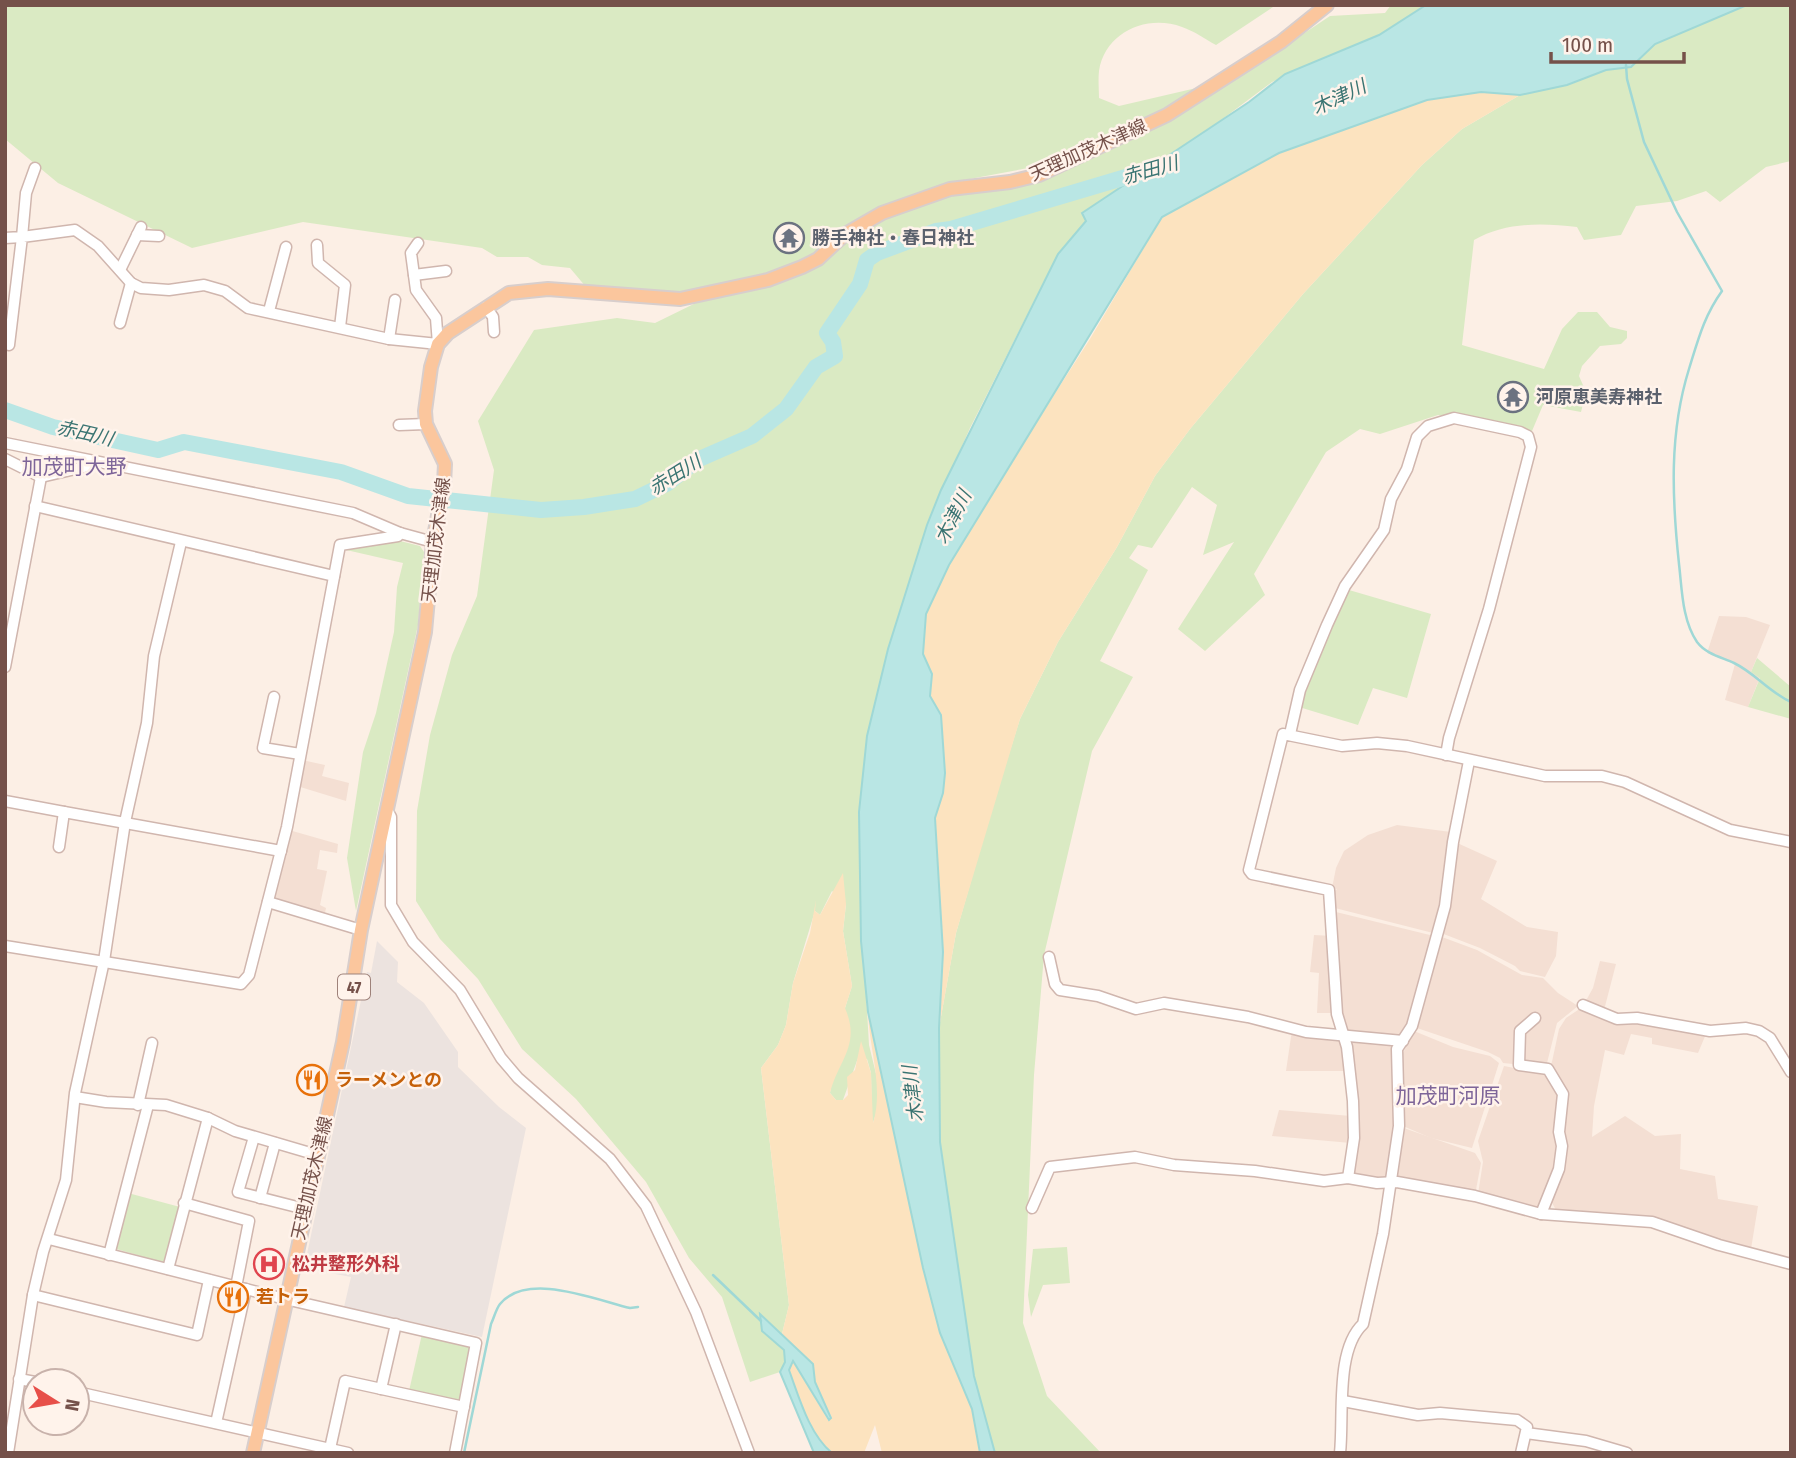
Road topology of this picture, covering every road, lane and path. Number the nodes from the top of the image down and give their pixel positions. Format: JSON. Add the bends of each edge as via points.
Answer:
{"nodes":[{"id":1,"x":1327,"y":5,"type":"edge"},
{"id":2,"x":35,"y":168,"type":"dead end"},
{"id":3,"x":159,"y":236,"type":"dead end"},
{"id":4,"x":22,"y":237,"type":"junction"},
{"id":5,"x":5,"y":238,"type":"edge"},
{"id":6,"x":418,"y":243,"type":"dead end"},
{"id":7,"x":317,"y":245,"type":"dead end"},
{"id":8,"x":286,"y":247,"type":"dead end"},
{"id":9,"x":120,"y":270,"type":"junction"},
{"id":10,"x":446,"y":271,"type":"dead end"},
{"id":11,"x":414,"y":275,"type":"junction"},
{"id":12,"x":131,"y":283,"type":"junction"},
{"id":13,"x":17,"y":296,"type":"junction"},
{"id":14,"x":395,"y":300,"type":"dead end"},
{"id":15,"x":5,"y":306,"type":"edge"},
{"id":16,"x":486,"y":307,"type":"junction"},
{"id":17,"x":269,"y":311,"type":"junction"},
{"id":18,"x":120,"y":323,"type":"dead end"},
{"id":19,"x":340,"y":327,"type":"junction"},
{"id":20,"x":494,"y":332,"type":"dead end"},
{"id":21,"x":389,"y":339,"type":"junction"},
{"id":22,"x":5,"y":344,"type":"edge"},
{"id":23,"x":438,"y":344,"type":"junction"},
{"id":24,"x":426,"y":424,"type":"junction"},
{"id":25,"x":399,"y":425,"type":"dead end"},
{"id":26,"x":5,"y":443,"type":"edge"},
{"id":27,"x":5,"y":459,"type":"edge"},
{"id":28,"x":102,"y":463,"type":"junction"},
{"id":29,"x":41,"y":477,"type":"junction"},
{"id":30,"x":36,"y":506,"type":"junction"},
{"id":31,"x":400,"y":533,"type":"junction"},
{"id":32,"x":433,"y":541,"type":"junction"},
{"id":33,"x":181,"y":542,"type":"junction"},
{"id":34,"x":334,"y":576,"type":"junction"},
{"id":35,"x":5,"y":667,"type":"edge"},
{"id":36,"x":274,"y":696,"type":"dead end"},
{"id":37,"x":1290,"y":734,"type":"junction"},
{"id":38,"x":300,"y":754,"type":"junction"},
{"id":39,"x":1446,"y":755,"type":"junction"},
{"id":40,"x":1469,"y":761,"type":"junction"},
{"id":41,"x":5,"y":801,"type":"edge"},
{"id":42,"x":387,"y":810,"type":"junction"},
{"id":43,"x":64,"y":811,"type":"junction"},
{"id":44,"x":125,"y":822,"type":"junction"},
{"id":45,"x":1791,"y":842,"type":"edge"},
{"id":46,"x":60,"y":846,"type":"dead end"},
{"id":47,"x":281,"y":851,"type":"junction"},
{"id":48,"x":268,"y":902,"type":"junction"},
{"id":49,"x":361,"y":930,"type":"junction"},
{"id":50,"x":5,"y":946,"type":"edge"},
{"id":51,"x":1049,"y":957,"type":"dead end"},
{"id":52,"x":104,"y":961,"type":"junction"},
{"id":53,"x":1583,"y":1004,"type":"dead end"},
{"id":54,"x":1535,"y":1018,"type":"dead end"},
{"id":55,"x":1344,"y":1037,"type":"junction"},
{"id":56,"x":1403,"y":1041,"type":"junction"},
{"id":57,"x":152,"y":1043,"type":"dead end"},
{"id":58,"x":1791,"y":1072,"type":"edge"},
{"id":59,"x":75,"y":1097,"type":"junction"},
{"id":60,"x":143,"y":1105,"type":"junction"},
{"id":61,"x":208,"y":1118,"type":"junction"},
{"id":62,"x":254,"y":1137,"type":"junction"},
{"id":63,"x":275,"y":1143,"type":"junction"},
{"id":64,"x":317,"y":1155,"type":"junction"},
{"id":65,"x":1348,"y":1178,"type":"junction"},
{"id":66,"x":1390,"y":1182,"type":"junction"},
{"id":67,"x":260,"y":1198,"type":"junction"},
{"id":68,"x":184,"y":1203,"type":"junction"},
{"id":69,"x":1032,"y":1208,"type":"dead end"},
{"id":70,"x":305,"y":1209,"type":"junction"},
{"id":71,"x":1541,"y":1213,"type":"junction"},
{"id":72,"x":49,"y":1239,"type":"junction"},
{"id":73,"x":109,"y":1255,"type":"junction"},
{"id":74,"x":1791,"y":1264,"type":"edge"},
{"id":75,"x":168,"y":1269,"type":"junction"},
{"id":76,"x":209,"y":1280,"type":"junction"},
{"id":77,"x":241,"y":1288,"type":"junction"},
{"id":78,"x":33,"y":1295,"type":"junction"},
{"id":79,"x":285,"y":1299,"type":"junction"},
{"id":80,"x":396,"y":1324,"type":"junction"},
{"id":81,"x":19,"y":1379,"type":"joint"},
{"id":82,"x":381,"y":1389,"type":"junction"},
{"id":83,"x":91,"y":1395,"type":"edge"},
{"id":84,"x":1343,"y":1401,"type":"junction"},
{"id":85,"x":464,"y":1407,"type":"junction"},
{"id":86,"x":216,"y":1423,"type":"junction"},
{"id":87,"x":257,"y":1433,"type":"junction"},
{"id":88,"x":1526,"y":1433,"type":"junction"},
{"id":89,"x":330,"y":1451,"type":"edge"},
{"id":90,"x":1611,"y":1451,"type":"edge"},
{"id":91,"x":8,"y":1453,"type":"edge"},
{"id":92,"x":253,"y":1453,"type":"edge"},
{"id":93,"x":348,"y":1453,"type":"edge"},
{"id":94,"x":454,"y":1453,"type":"edge"},
{"id":95,"x":749,"y":1453,"type":"edge"},
{"id":96,"x":1340,"y":1453,"type":"edge"},
{"id":97,"x":1521,"y":1453,"type":"edge"},
{"id":98,"x":1627,"y":1453,"type":"edge"}],
"edges":[{"from":1,"to":16,"type":"main road","name":"天理加茂木津線","via":[[1281,42],[1143,127],[1039,175],[950,189],[882,213],[844,235],[818,259],[768,279],[680,299],[521,291]]},
{"from":2,"to":4,"type":"street","via":[[26,193]]},
{"from":3,"to":9,"type":"street","via":[[139,231]]},
{"from":4,"to":5,"type":"street"},
{"from":4,"to":9,"type":"street","via":[[75,230]]},
{"from":4,"to":13,"type":"street"},
{"from":6,"to":11,"type":"street","via":[[411,253]]},
{"from":7,"to":19,"type":"street","via":[[318,263],[345,285]]},
{"from":8,"to":17,"type":"street"},
{"from":9,"to":12,"type":"street"},
{"from":10,"to":11,"type":"street"},
{"from":11,"to":23,"type":"street","via":[[416,290],[436,318]]},
{"from":12,"to":17,"type":"street","via":[[169,290],[204,285],[225,291],[247,308]]},
{"from":12,"to":18,"type":"street"},
{"from":13,"to":15,"type":"street"},
{"from":13,"to":22,"type":"street","via":[[9,345]]},
{"from":14,"to":21,"type":"street"},
{"from":16,"to":20,"type":"street","via":[[493,317]]},
{"from":16,"to":23,"type":"main road","name":"天理加茂木津線"},
{"from":17,"to":19,"type":"street"},
{"from":19,"to":21,"type":"street"},
{"from":21,"to":23,"type":"street"},
{"from":23,"to":24,"type":"main road","via":[[426,398]]},
{"from":24,"to":25,"type":"street"},
{"from":24,"to":32,"type":"main road","name":"天理加茂木津線","number":"47","via":[[442,452],[444,484]]},
{"from":26,"to":28,"type":"street"},
{"from":27,"to":29,"type":"street"},
{"from":28,"to":29,"type":"street"},
{"from":28,"to":31,"type":"street","via":[[353,513]]},
{"from":29,"to":30,"type":"street"},
{"from":30,"to":33,"type":"street"},
{"from":30,"to":35,"type":"street"},
{"from":31,"to":32,"type":"street"},
{"from":31,"to":34,"type":"street","via":[[340,545]]},
{"from":32,"to":42,"type":"main road","name":"天理加茂木津線","number":"47","via":[[425,632]]},
{"from":33,"to":34,"type":"street","via":[[221,547]]},
{"from":33,"to":44,"type":"street","via":[[154,656],[147,723]]},
{"from":34,"to":38,"type":"street"},
{"from":36,"to":38,"type":"street","via":[[263,748]]},
{"from":37,"to":39,"type":"street","via":[[1342,746],[1377,743]]},
{"from":37,"to":39,"type":"street","via":[[1300,690],[1326,625],[1345,586],[1384,530],[1391,499],[1417,437],[1428,426],[1454,418],[1520,432],[1528,436],[1531,447]]},
{"from":37,"to":55,"type":"street","via":[[1283,734],[1249,870],[1329,890],[1337,1014]]},
{"from":38,"to":47,"type":"street"},
{"from":39,"to":40,"type":"street"},
{"from":40,"to":45,"type":"street","via":[[1545,776],[1614,779],[1730,830]]},
{"from":40,"to":56,"type":"street","via":[[1452,842],[1446,906],[1412,1026]]},
{"from":41,"to":43,"type":"street"},
{"from":42,"to":49,"type":"main road","name":"天理加茂木津線","number":"47"},
{"from":42,"to":95,"type":"street","via":[[391,817],[391,905],[396,916],[413,942],[460,990],[518,1078],[610,1159],[646,1206],[696,1312]]},
{"from":43,"to":44,"type":"street"},
{"from":43,"to":46,"type":"street"},
{"from":44,"to":47,"type":"street"},
{"from":44,"to":52,"type":"street"},
{"from":47,"to":48,"type":"street"},
{"from":48,"to":49,"type":"street"},
{"from":48,"to":52,"type":"street","via":[[250,975],[241,984]]},
{"from":49,"to":64,"type":"main road","name":"天理加茂木津線","number":"47","via":[[352,998]]},
{"from":50,"to":52,"type":"street"},
{"from":51,"to":55,"type":"street","via":[[1060,990],[1136,1009],[1164,1003]]},
{"from":52,"to":59,"type":"street"},
{"from":53,"to":58,"type":"street","via":[[1617,1019],[1637,1018],[1710,1031],[1759,1031],[1770,1038]]},
{"from":54,"to":71,"type":"street","via":[[1520,1031],[1519,1065],[1548,1069],[1563,1094],[1559,1169]]},
{"from":55,"to":56,"type":"street"},
{"from":55,"to":65,"type":"street","via":[[1353,1101]]},
{"from":56,"to":66,"type":"street","via":[[1397,1049],[1399,1126]]},
{"from":57,"to":60,"type":"street"},
{"from":59,"to":60,"type":"street"},
{"from":59,"to":72,"type":"street","via":[[66,1180]]},
{"from":60,"to":61,"type":"street","via":[[166,1105]]},
{"from":60,"to":73,"type":"street"},
{"from":61,"to":62,"type":"street"},
{"from":61,"to":68,"type":"street"},
{"from":62,"to":63,"type":"street"},
{"from":62,"to":67,"type":"street","via":[[238,1192]]},
{"from":63,"to":64,"type":"street"},
{"from":63,"to":67,"type":"street"},
{"from":64,"to":70,"type":"main road","name":"天理加茂木津線","number":"47"},
{"from":65,"to":66,"type":"street"},
{"from":65,"to":69,"type":"street","via":[[1324,1181],[1135,1157],[1097,1160],[1050,1167]]},
{"from":66,"to":71,"type":"street"},
{"from":66,"to":84,"type":"street","via":[[1363,1324],[1352,1334]]},
{"from":67,"to":70,"type":"street"},
{"from":68,"to":75,"type":"street"},
{"from":68,"to":77,"type":"street","via":[[250,1221]]},
{"from":70,"to":79,"type":"main road","name":"天理加茂木津線","number":"47"},
{"from":71,"to":74,"type":"street","via":[[1652,1222]]},
{"from":72,"to":73,"type":"street"},
{"from":72,"to":78,"type":"street"},
{"from":73,"to":75,"type":"street"},
{"from":75,"to":76,"type":"street"},
{"from":76,"to":77,"type":"street"},
{"from":76,"to":78,"type":"street","via":[[197,1335]]},
{"from":77,"to":79,"type":"street"},
{"from":77,"to":86,"type":"street"},
{"from":78,"to":81,"type":"street"},
{"from":79,"to":80,"type":"street"},
{"from":79,"to":87,"type":"main road","name":"天理加茂木津線","number":"47"},
{"from":80,"to":82,"type":"street"},
{"from":80,"to":85,"type":"street","via":[[477,1343]]},
{"from":81,"to":91,"type":"street"},
{"from":82,"to":85,"type":"street"},
{"from":82,"to":89,"type":"street","via":[[345,1381]]},
{"from":83,"to":86,"type":"street"},
{"from":84,"to":88,"type":"street","via":[[1418,1415],[1517,1420],[1527,1427]]},
{"from":84,"to":96,"type":"street"},
{"from":85,"to":94,"type":"street"},
{"from":86,"to":87,"type":"street"},
{"from":87,"to":89,"type":"street"},
{"from":87,"to":92,"type":"main road","name":"天理加茂木津線","number":"47"},
{"from":88,"to":90,"type":"street","via":[[1586,1441]]},
{"from":88,"to":97,"type":"street"},
{"from":89,"to":93,"type":"street"},
{"from":90,"to":98,"type":"street"}]}
